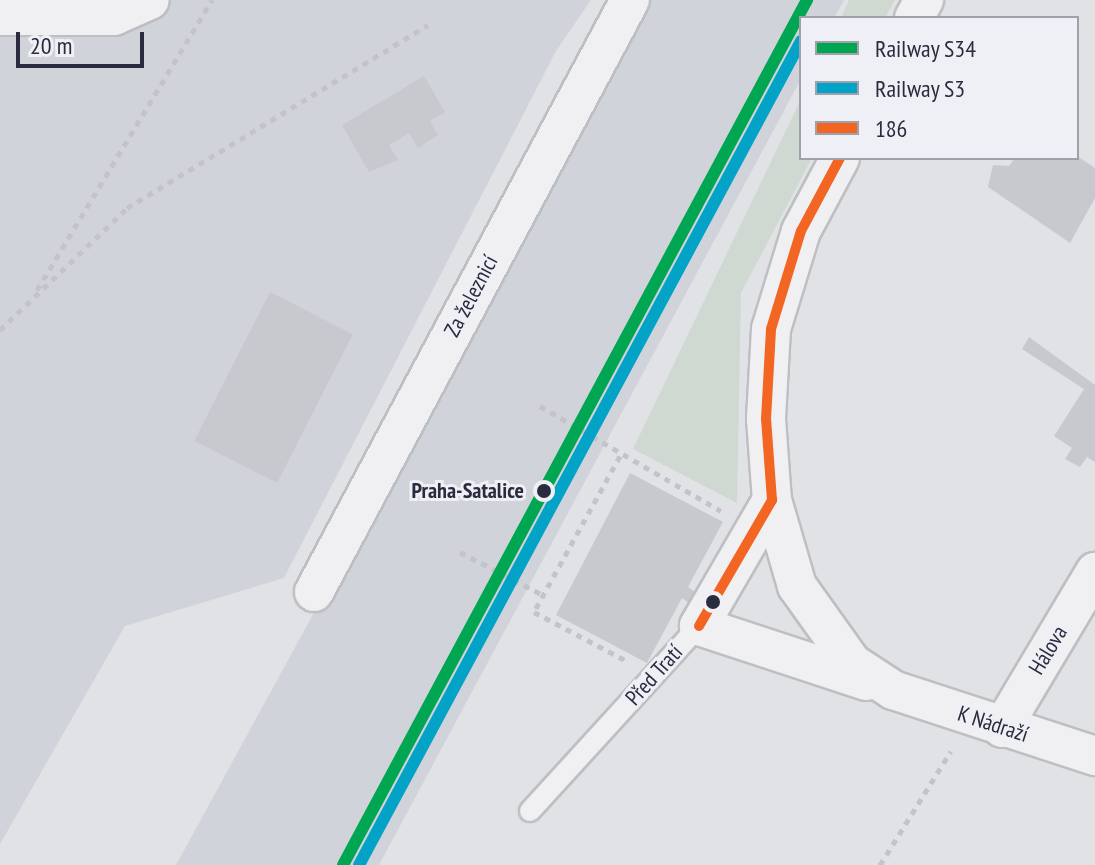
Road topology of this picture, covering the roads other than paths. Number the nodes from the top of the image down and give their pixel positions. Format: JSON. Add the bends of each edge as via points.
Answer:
{"nodes":[{"id":1,"x":150,"y":0,"type":"edge"},
{"id":2,"x":630,"y":0,"type":"edge"},
{"id":3,"x":0,"y":16,"type":"edge"},
{"id":4,"x":839,"y":160,"type":"edge"},
{"id":5,"x":763,"y":515,"type":"junction"},
{"id":6,"x":1095,"y":572,"type":"edge"},
{"id":7,"x":314,"y":592,"type":"dead end"},
{"id":8,"x":699,"y":626,"type":"junction"},
{"id":9,"x":893,"y":690,"type":"junction"},
{"id":10,"x":1002,"y":728,"type":"junction"},
{"id":11,"x":1095,"y":756,"type":"edge"},
{"id":12,"x":530,"y":811,"type":"dead end"}],
"edges":[{"from":1,"to":3,"type":"street","via":[[114,16]]},
{"from":2,"to":7,"type":"street","name":"Za železnicí"},
{"from":4,"to":5,"type":"street","via":[[801,231],[771,329]]},
{"from":5,"to":8,"type":"street","name":"Před Tratí"},
{"from":5,"to":9,"type":"street","name":"K Nádraží","via":[[825,632],[852,663]]},
{"from":6,"to":10,"type":"street","name":"Hálova"},
{"from":8,"to":9,"type":"street","name":"K Nádraží"},
{"from":8,"to":12,"type":"lane","name":"Před Tratí"},
{"from":9,"to":10,"type":"street","name":"K Nádraží"},
{"from":10,"to":11,"type":"street","name":"K Nádraží"}]}
